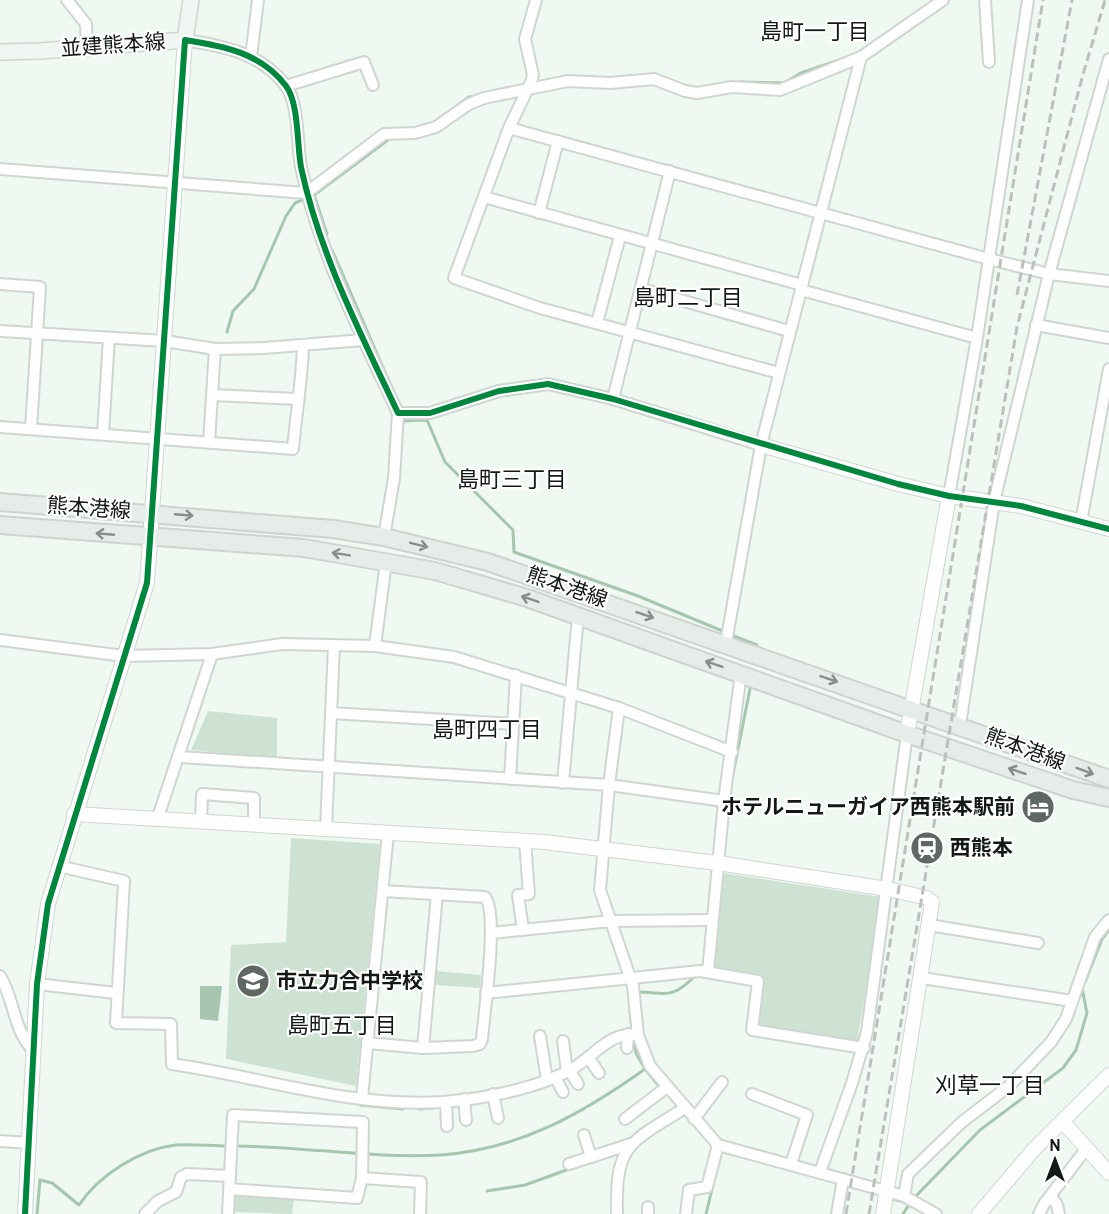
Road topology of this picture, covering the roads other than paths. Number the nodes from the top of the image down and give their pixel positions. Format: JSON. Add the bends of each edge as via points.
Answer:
{"nodes":[{"id":1,"x":67,"y":0,"type":"edge"},
{"id":2,"x":191,"y":0,"type":"edge"},
{"id":3,"x":258,"y":0,"type":"edge"},
{"id":4,"x":536,"y":0,"type":"edge"},
{"id":5,"x":943,"y":0,"type":"edge"},
{"id":6,"x":985,"y":0,"type":"edge"},
{"id":7,"x":1028,"y":0,"type":"edge"},
{"id":8,"x":185,"y":40,"type":"junction"},
{"id":9,"x":87,"y":47,"type":"junction"},
{"id":10,"x":0,"y":51,"type":"edge"},
{"id":11,"x":251,"y":57,"type":"junction"},
{"id":12,"x":861,"y":57,"type":"junction"},
{"id":13,"x":1109,"y":59,"type":"edge"},
{"id":14,"x":989,"y":62,"type":"dead end"},
{"id":15,"x":373,"y":85,"type":"dead end"},
{"id":16,"x":286,"y":86,"type":"junction"},
{"id":17,"x":529,"y":86,"type":"junction"},
{"id":18,"x":509,"y":128,"type":"junction"},
{"id":19,"x":558,"y":141,"type":"junction"},
{"id":20,"x":0,"y":169,"type":"edge"},
{"id":21,"x":670,"y":171,"type":"junction"},
{"id":22,"x":176,"y":183,"type":"junction"},
{"id":23,"x":306,"y":193,"type":"junction"},
{"id":24,"x":484,"y":197,"type":"junction"},
{"id":25,"x":821,"y":212,"type":"junction"},
{"id":26,"x":539,"y":213,"type":"junction"},
{"id":27,"x":620,"y":236,"type":"junction"},
{"id":28,"x":653,"y":245,"type":"junction"},
{"id":29,"x":989,"y":260,"type":"junction"},
{"id":30,"x":1048,"y":274,"type":"junction"},
{"id":31,"x":1109,"y":281,"type":"edge"},
{"id":32,"x":0,"y":284,"type":"edge"},
{"id":33,"x":801,"y":287,"type":"junction"},
{"id":34,"x":642,"y":289,"type":"junction"},
{"id":35,"x":597,"y":323,"type":"junction"},
{"id":36,"x":1036,"y":325,"type":"junction"},
{"id":37,"x":0,"y":331,"type":"edge"},
{"id":38,"x":789,"y":331,"type":"junction"},
{"id":39,"x":631,"y":332,"type":"junction"},
{"id":40,"x":37,"y":334,"type":"junction"},
{"id":41,"x":109,"y":338,"type":"junction"},
{"id":42,"x":977,"y":338,"type":"junction"},
{"id":43,"x":1109,"y":338,"type":"edge"},
{"id":44,"x":363,"y":340,"type":"junction"},
{"id":45,"x":165,"y":341,"type":"junction"},
{"id":46,"x":303,"y":346,"type":"junction"},
{"id":47,"x":215,"y":349,"type":"junction"},
{"id":48,"x":1109,"y":369,"type":"edge"},
{"id":49,"x":779,"y":372,"type":"junction"},
{"id":50,"x":212,"y":395,"type":"junction"},
{"id":51,"x":297,"y":399,"type":"junction"},
{"id":52,"x":614,"y":399,"type":"junction"},
{"id":53,"x":398,"y":413,"type":"junction"},
{"id":54,"x":1105,"y":416,"type":"edge"},
{"id":55,"x":0,"y":427,"type":"edge"},
{"id":56,"x":31,"y":429,"type":"junction"},
{"id":57,"x":103,"y":434,"type":"junction"},
{"id":58,"x":158,"y":438,"type":"junction"},
{"id":59,"x":209,"y":442,"type":"junction"},
{"id":60,"x":761,"y":445,"type":"junction"},
{"id":61,"x":949,"y":496,"type":"junction"},
{"id":62,"x":0,"y":502,"type":"edge"},
{"id":63,"x":994,"y":502,"type":"junction"},
{"id":64,"x":153,"y":513,"type":"junction"},
{"id":65,"x":1081,"y":522,"type":"junction"},
{"id":66,"x":0,"y":525,"type":"edge"},
{"id":67,"x":1109,"y":529,"type":"edge"},
{"id":68,"x":384,"y":537,"type":"junction"},
{"id":69,"x":152,"y":538,"type":"junction"},
{"id":70,"x":386,"y":562,"type":"junction"},
{"id":71,"x":578,"y":616,"type":"junction"},
{"id":72,"x":0,"y":640,"type":"edge"},
{"id":73,"x":726,"y":643,"type":"junction"},
{"id":74,"x":334,"y":646,"type":"junction"},
{"id":75,"x":375,"y":646,"type":"junction"},
{"id":76,"x":212,"y":654,"type":"junction"},
{"id":77,"x":124,"y":656,"type":"junction"},
{"id":78,"x":741,"y":673,"type":"junction"},
{"id":79,"x":516,"y":675,"type":"junction"},
{"id":80,"x":569,"y":693,"type":"junction"},
{"id":81,"x":619,"y":708,"type":"junction"},
{"id":82,"x":912,"y":708,"type":"junction"},
{"id":83,"x":331,"y":712,"type":"junction"},
{"id":84,"x":513,"y":724,"type":"junction"},
{"id":85,"x":960,"y":725,"type":"junction"},
{"id":86,"x":907,"y":734,"type":"junction"},
{"id":87,"x":732,"y":752,"type":"junction"},
{"id":88,"x":180,"y":757,"type":"junction"},
{"id":89,"x":328,"y":769,"type":"junction"},
{"id":90,"x":510,"y":779,"type":"junction"},
{"id":91,"x":1109,"y":780,"type":"edge"},
{"id":92,"x":563,"y":783,"type":"junction"},
{"id":93,"x":609,"y":785,"type":"junction"},
{"id":94,"x":1073,"y":790,"type":"junction"},
{"id":95,"x":1109,"y":798,"type":"edge"},
{"id":96,"x":724,"y":801,"type":"junction"},
{"id":97,"x":1109,"y":807,"type":"edge"},
{"id":98,"x":74,"y":814,"type":"junction"},
{"id":99,"x":157,"y":820,"type":"junction"},
{"id":100,"x":201,"y":822,"type":"junction"},
{"id":101,"x":254,"y":825,"type":"junction"},
{"id":102,"x":326,"y":829,"type":"junction"},
{"id":103,"x":388,"y":833,"type":"junction"},
{"id":104,"x":525,"y":841,"type":"junction"},
{"id":105,"x":603,"y":848,"type":"junction"},
{"id":106,"x":718,"y":863,"type":"junction"},
{"id":107,"x":58,"y":866,"type":"junction"},
{"id":108,"x":888,"y":889,"type":"junction"},
{"id":109,"x":383,"y":891,"type":"junction"},
{"id":110,"x":437,"y":894,"type":"junction"},
{"id":111,"x":712,"y":920,"type":"junction"},
{"id":112,"x":1109,"y":920,"type":"edge"},
{"id":113,"x":612,"y":921,"type":"junction"},
{"id":114,"x":929,"y":925,"type":"junction"},
{"id":115,"x":523,"y":930,"type":"junction"},
{"id":116,"x":491,"y":933,"type":"junction"},
{"id":117,"x":1038,"y":943,"type":"dead end"},
{"id":118,"x":708,"y":972,"type":"junction"},
{"id":119,"x":0,"y":976,"type":"edge"},
{"id":120,"x":630,"y":977,"type":"junction"},
{"id":121,"x":922,"y":978,"type":"junction"},
{"id":122,"x":37,"y":984,"type":"junction"},
{"id":123,"x":116,"y":993,"type":"junction"},
{"id":124,"x":486,"y":993,"type":"junction"},
{"id":125,"x":1072,"y":1001,"type":"junction"},
{"id":126,"x":633,"y":1035,"type":"junction"},
{"id":127,"x":540,"y":1036,"type":"dead end"},
{"id":128,"x":563,"y":1041,"type":"dead end"},
{"id":129,"x":367,"y":1043,"type":"junction"},
{"id":130,"x":423,"y":1048,"type":"junction"},
{"id":131,"x":627,"y":1048,"type":"dead end"},
{"id":132,"x":864,"y":1048,"type":"junction"},
{"id":133,"x":34,"y":1051,"type":"junction"},
{"id":134,"x":588,"y":1057,"type":"junction"},
{"id":135,"x":568,"y":1071,"type":"junction"},
{"id":136,"x":599,"y":1073,"type":"dead end"},
{"id":137,"x":1109,"y":1075,"type":"edge"},
{"id":138,"x":551,"y":1079,"type":"junction"},
{"id":139,"x":722,"y":1082,"type":"dead end"},
{"id":140,"x":578,"y":1084,"type":"dead end"},
{"id":141,"x":666,"y":1087,"type":"junction"},
{"id":142,"x":562,"y":1092,"type":"dead end"},
{"id":143,"x":493,"y":1094,"type":"junction"},
{"id":144,"x":752,"y":1094,"type":"dead end"},
{"id":145,"x":362,"y":1098,"type":"junction"},
{"id":146,"x":464,"y":1099,"type":"junction"},
{"id":147,"x":446,"y":1101,"type":"junction"},
{"id":148,"x":685,"y":1108,"type":"junction"},
{"id":149,"x":498,"y":1118,"type":"dead end"},
{"id":150,"x":625,"y":1119,"type":"dead end"},
{"id":151,"x":694,"y":1119,"type":"junction"},
{"id":152,"x":466,"y":1120,"type":"dead end"},
{"id":153,"x":1062,"y":1121,"type":"junction"},
{"id":154,"x":447,"y":1126,"type":"dead end"},
{"id":155,"x":584,"y":1135,"type":"dead end"},
{"id":156,"x":0,"y":1141,"type":"edge"},
{"id":157,"x":29,"y":1143,"type":"junction"},
{"id":158,"x":631,"y":1144,"type":"junction"},
{"id":159,"x":718,"y":1145,"type":"junction"},
{"id":160,"x":1086,"y":1149,"type":"junction"},
{"id":161,"x":591,"y":1157,"type":"junction"},
{"id":162,"x":569,"y":1164,"type":"dead end"},
{"id":163,"x":791,"y":1164,"type":"junction"},
{"id":164,"x":820,"y":1172,"type":"junction"},
{"id":165,"x":1109,"y":1173,"type":"edge"},
{"id":166,"x":230,"y":1176,"type":"junction"},
{"id":167,"x":362,"y":1178,"type":"junction"},
{"id":168,"x":843,"y":1179,"type":"junction"},
{"id":169,"x":229,"y":1189,"type":"junction"},
{"id":170,"x":886,"y":1191,"type":"junction"},
{"id":171,"x":904,"y":1196,"type":"junction"},
{"id":172,"x":1051,"y":1196,"type":"junction"},
{"id":173,"x":25,"y":1214,"type":"edge"},
{"id":174,"x":146,"y":1214,"type":"edge"},
{"id":175,"x":228,"y":1214,"type":"edge"},
{"id":176,"x":420,"y":1214,"type":"edge"},
{"id":177,"x":617,"y":1214,"type":"edge"},
{"id":178,"x":686,"y":1214,"type":"edge"},
{"id":179,"x":837,"y":1214,"type":"edge"},
{"id":180,"x":883,"y":1214,"type":"edge"},
{"id":181,"x":936,"y":1214,"type":"edge"},
{"id":182,"x":979,"y":1214,"type":"edge"},
{"id":183,"x":1039,"y":1214,"type":"edge"},
{"id":184,"x":1059,"y":1214,"type":"edge"}],
"edges":[{"from":1,"to":9,"type":"street","via":[[86,24]]},
{"from":2,"to":8,"type":"main road","name":"並建熊本線"},
{"from":3,"to":11,"type":"street"},
{"from":4,"to":17,"type":"street","via":[[525,39],[533,75]]},
{"from":5,"to":12,"type":"street"},
{"from":6,"to":14,"type":"street"},
{"from":7,"to":29,"type":"street"},
{"from":8,"to":9,"type":"main road","name":"並建熊本線"},
{"from":8,"to":11,"type":"street","via":[[225,46]]},
{"from":8,"to":22,"type":"street"},
{"from":9,"to":10,"type":"main road","name":"並建熊本線"},
{"from":11,"to":16,"type":"street","via":[[269,67]]},
{"from":12,"to":17,"type":"street","via":[[780,90],[732,87],[697,93],[644,79]]},
{"from":12,"to":25,"type":"street"},
{"from":13,"to":30,"type":"street"},
{"from":15,"to":16,"type":"street","via":[[364,62]]},
{"from":16,"to":23,"type":"street"},
{"from":17,"to":18,"type":"street"},
{"from":17,"to":23,"type":"street","via":[[476,101],[436,127],[415,133],[384,134]]},
{"from":18,"to":19,"type":"street"},
{"from":18,"to":24,"type":"street"},
{"from":19,"to":21,"type":"street"},
{"from":19,"to":26,"type":"street"},
{"from":20,"to":22,"type":"street"},
{"from":21,"to":25,"type":"street"},
{"from":21,"to":28,"type":"street"},
{"from":22,"to":23,"type":"street"},
{"from":22,"to":45,"type":"street"},
{"from":23,"to":44,"type":"street"},
{"from":24,"to":26,"type":"street"},
{"from":24,"to":35,"type":"street","via":[[454,278],[540,309]]},
{"from":25,"to":29,"type":"street"},
{"from":25,"to":33,"type":"street"},
{"from":26,"to":27,"type":"street"},
{"from":27,"to":28,"type":"street"},
{"from":27,"to":35,"type":"street"},
{"from":28,"to":33,"type":"street"},
{"from":28,"to":34,"type":"street"},
{"from":29,"to":30,"type":"street"},
{"from":29,"to":42,"type":"street"},
{"from":30,"to":31,"type":"street"},
{"from":30,"to":36,"type":"street"},
{"from":32,"to":40,"type":"street","via":[[40,287]]},
{"from":33,"to":38,"type":"street"},
{"from":33,"to":42,"type":"street"},
{"from":34,"to":38,"type":"street"},
{"from":34,"to":39,"type":"street"},
{"from":35,"to":39,"type":"street"},
{"from":36,"to":43,"type":"street"},
{"from":36,"to":63,"type":"street"},
{"from":37,"to":40,"type":"street"},
{"from":38,"to":49,"type":"street"},
{"from":39,"to":49,"type":"street"},
{"from":39,"to":52,"type":"street"},
{"from":40,"to":41,"type":"street"},
{"from":40,"to":56,"type":"street"},
{"from":41,"to":45,"type":"street"},
{"from":41,"to":57,"type":"street"},
{"from":42,"to":61,"type":"street"},
{"from":44,"to":46,"type":"street"},
{"from":44,"to":53,"type":"street"},
{"from":45,"to":47,"type":"street"},
{"from":45,"to":58,"type":"street"},
{"from":46,"to":47,"type":"street"},
{"from":46,"to":51,"type":"street","via":[[302,384]]},
{"from":47,"to":50,"type":"street"},
{"from":48,"to":54,"type":"street"},
{"from":49,"to":60,"type":"street"},
{"from":50,"to":51,"type":"street"},
{"from":50,"to":59,"type":"street"},
{"from":51,"to":59,"type":"street","via":[[293,448]]},
{"from":52,"to":53,"type":"street","via":[[548,384],[499,391],[451,409]]},
{"from":52,"to":60,"type":"street"},
{"from":53,"to":68,"type":"street","via":[[394,478]]},
{"from":54,"to":65,"type":"street"},
{"from":55,"to":56,"type":"street"},
{"from":56,"to":57,"type":"street"},
{"from":57,"to":58,"type":"street"},
{"from":58,"to":59,"type":"street"},
{"from":58,"to":64,"type":"street"},
{"from":60,"to":61,"type":"street"},
{"from":60,"to":73,"type":"street"},
{"from":61,"to":63,"type":"street"},
{"from":61,"to":82,"type":"street"},
{"from":62,"to":64,"type":"main road","name":"熊本港線"},
{"from":63,"to":65,"type":"street"},
{"from":63,"to":85,"type":"street"},
{"from":64,"to":68,"type":"main road","name":"熊本港線","one_way":true,"via":[[291,524]]},
{"from":64,"to":69,"type":"street"},
{"from":65,"to":67,"type":"street"},
{"from":69,"to":66,"type":"main road","name":"熊本港線","one_way":true},
{"from":68,"to":73,"type":"main road","name":"熊本港線","one_way":true,"via":[[529,574]]},
{"from":70,"to":69,"type":"main road","name":"熊本港線","one_way":true,"via":[[304,548]]},
{"from":69,"to":77,"type":"street","via":[[147,583]]},
{"from":71,"to":70,"type":"main road","name":"熊本港線","one_way":true,"via":[[481,584]]},
{"from":70,"to":75,"type":"street"},
{"from":78,"to":71,"type":"main road","name":"熊本港線","one_way":true},
{"from":71,"to":80,"type":"street"},
{"from":72,"to":77,"type":"street"},
{"from":73,"to":82,"type":"main road","name":"熊本港線","one_way":true},
{"from":74,"to":75,"type":"street"},
{"from":74,"to":76,"type":"street","via":[[282,644]]},
{"from":74,"to":83,"type":"street"},
{"from":75,"to":79,"type":"street","via":[[454,657]]},
{"from":76,"to":77,"type":"street"},
{"from":76,"to":88,"type":"street"},
{"from":77,"to":98,"type":"street"},
{"from":78,"to":86,"type":"main road","name":"熊本港線"},
{"from":78,"to":87,"type":"street"},
{"from":79,"to":80,"type":"street"},
{"from":79,"to":84,"type":"street"},
{"from":80,"to":81,"type":"street"},
{"from":80,"to":92,"type":"street"},
{"from":81,"to":87,"type":"street"},
{"from":81,"to":93,"type":"street"},
{"from":82,"to":85,"type":"main road","name":"熊本港線"},
{"from":82,"to":86,"type":"street"},
{"from":83,"to":84,"type":"street"},
{"from":83,"to":89,"type":"street"},
{"from":84,"to":90,"type":"street"},
{"from":85,"to":91,"type":"main road","name":"熊本港線","one_way":true},
{"from":94,"to":86,"type":"main road","name":"熊本港線","one_way":true},
{"from":86,"to":108,"type":"street"},
{"from":87,"to":96,"type":"street"},
{"from":88,"to":89,"type":"street"},
{"from":88,"to":99,"type":"street"},
{"from":89,"to":90,"type":"street"},
{"from":89,"to":102,"type":"street"},
{"from":90,"to":92,"type":"street"},
{"from":92,"to":93,"type":"street"},
{"from":93,"to":96,"type":"street"},
{"from":93,"to":105,"type":"street"},
{"from":94,"to":95,"type":"main road","name":"熊本港線"},
{"from":94,"to":97,"type":"main road","name":"熊本港線"},
{"from":96,"to":106,"type":"street"},
{"from":98,"to":99,"type":"street"},
{"from":98,"to":107,"type":"street"},
{"from":99,"to":100,"type":"street"},
{"from":100,"to":101,"type":"street"},
{"from":100,"to":101,"type":"street","via":[[202,794],[254,798]]},
{"from":101,"to":102,"type":"street"},
{"from":102,"to":103,"type":"street"},
{"from":103,"to":104,"type":"street"},
{"from":103,"to":109,"type":"street"},
{"from":104,"to":105,"type":"street"},
{"from":104,"to":115,"type":"street","via":[[528,894],[518,895]]},
{"from":105,"to":106,"type":"street"},
{"from":105,"to":113,"type":"street","via":[[600,890]]},
{"from":106,"to":108,"type":"street"},
{"from":106,"to":111,"type":"street"},
{"from":107,"to":122,"type":"street","via":[[45,916]]},
{"from":107,"to":123,"type":"street","via":[[124,881]]},
{"from":108,"to":114,"type":"street","via":[[932,902]]},
{"from":108,"to":132,"type":"street"},
{"from":109,"to":110,"type":"street"},
{"from":109,"to":129,"type":"street"},
{"from":110,"to":116,"type":"street","via":[[485,897],[490,903]]},
{"from":110,"to":130,"type":"street"},
{"from":111,"to":113,"type":"street"},
{"from":111,"to":118,"type":"street"},
{"from":112,"to":125,"type":"street","via":[[1095,938]]},
{"from":113,"to":115,"type":"street"},
{"from":113,"to":120,"type":"street"},
{"from":114,"to":117,"type":"street"},
{"from":114,"to":121,"type":"street"},
{"from":115,"to":116,"type":"street"},
{"from":116,"to":124,"type":"street"},
{"from":118,"to":120,"type":"street"},
{"from":118,"to":132,"type":"street","via":[[758,981],[752,1030]]},
{"from":119,"to":133,"type":"street","via":[[8,989],[18,1028]]},
{"from":120,"to":124,"type":"street"},
{"from":120,"to":126,"type":"street"},
{"from":121,"to":125,"type":"street"},
{"from":121,"to":170,"type":"street"},
{"from":122,"to":123,"type":"street"},
{"from":122,"to":133,"type":"street"},
{"from":123,"to":145,"type":"street","via":[[116,1023],[171,1024],[172,1064]]},
{"from":124,"to":130,"type":"street","via":[[480,1044]]},
{"from":125,"to":171,"type":"street","via":[[1059,1030],[1032,1063],[908,1174]]},
{"from":126,"to":131,"type":"street"},
{"from":126,"to":134,"type":"street","via":[[613,1038]]},
{"from":126,"to":141,"type":"street"},
{"from":127,"to":138,"type":"street"},
{"from":128,"to":135,"type":"street"},
{"from":129,"to":130,"type":"street"},
{"from":129,"to":145,"type":"street"},
{"from":132,"to":164,"type":"street"},
{"from":133,"to":157,"type":"street"},
{"from":134,"to":135,"type":"street"},
{"from":134,"to":136,"type":"street"},
{"from":135,"to":138,"type":"street"},
{"from":135,"to":140,"type":"street"},
{"from":137,"to":153,"type":"street"},
{"from":138,"to":142,"type":"street"},
{"from":138,"to":143,"type":"street"},
{"from":139,"to":151,"type":"street"},
{"from":141,"to":148,"type":"street"},
{"from":141,"to":150,"type":"street"},
{"from":143,"to":146,"type":"street"},
{"from":143,"to":149,"type":"street"},
{"from":144,"to":163,"type":"street","via":[[807,1115]]},
{"from":145,"to":147,"type":"street","via":[[386,1102]]},
{"from":146,"to":147,"type":"street"},
{"from":146,"to":152,"type":"street"},
{"from":147,"to":154,"type":"street"},
{"from":148,"to":151,"type":"street"},
{"from":148,"to":158,"type":"street"},
{"from":151,"to":159,"type":"street"},
{"from":153,"to":160,"type":"street"},
{"from":153,"to":182,"type":"street"},
{"from":155,"to":161,"type":"street"},
{"from":156,"to":157,"type":"street"},
{"from":157,"to":173,"type":"street"},
{"from":158,"to":161,"type":"street"},
{"from":158,"to":177,"type":"street","via":[[618,1170]]},
{"from":159,"to":163,"type":"street"},
{"from":159,"to":178,"type":"street","via":[[707,1187],[688,1190]]},
{"from":160,"to":165,"type":"street"},
{"from":160,"to":172,"type":"street"},
{"from":161,"to":162,"type":"street"},
{"from":163,"to":164,"type":"street"},
{"from":164,"to":168,"type":"street"},
{"from":166,"to":167,"type":"street","via":[[234,1115],[363,1122]]},
{"from":166,"to":169,"type":"street"},
{"from":166,"to":174,"type":"street","via":[[187,1174],[181,1177],[176,1192],[158,1201]]},
{"from":167,"to":169,"type":"street","via":[[357,1198]]},
{"from":167,"to":176,"type":"street","via":[[422,1182]]},
{"from":168,"to":170,"type":"street"},
{"from":168,"to":179,"type":"street"},
{"from":169,"to":175,"type":"street"},
{"from":170,"to":171,"type":"street"},
{"from":170,"to":180,"type":"street"},
{"from":171,"to":181,"type":"street"},
{"from":172,"to":183,"type":"street"},
{"from":172,"to":184,"type":"street"}]}
